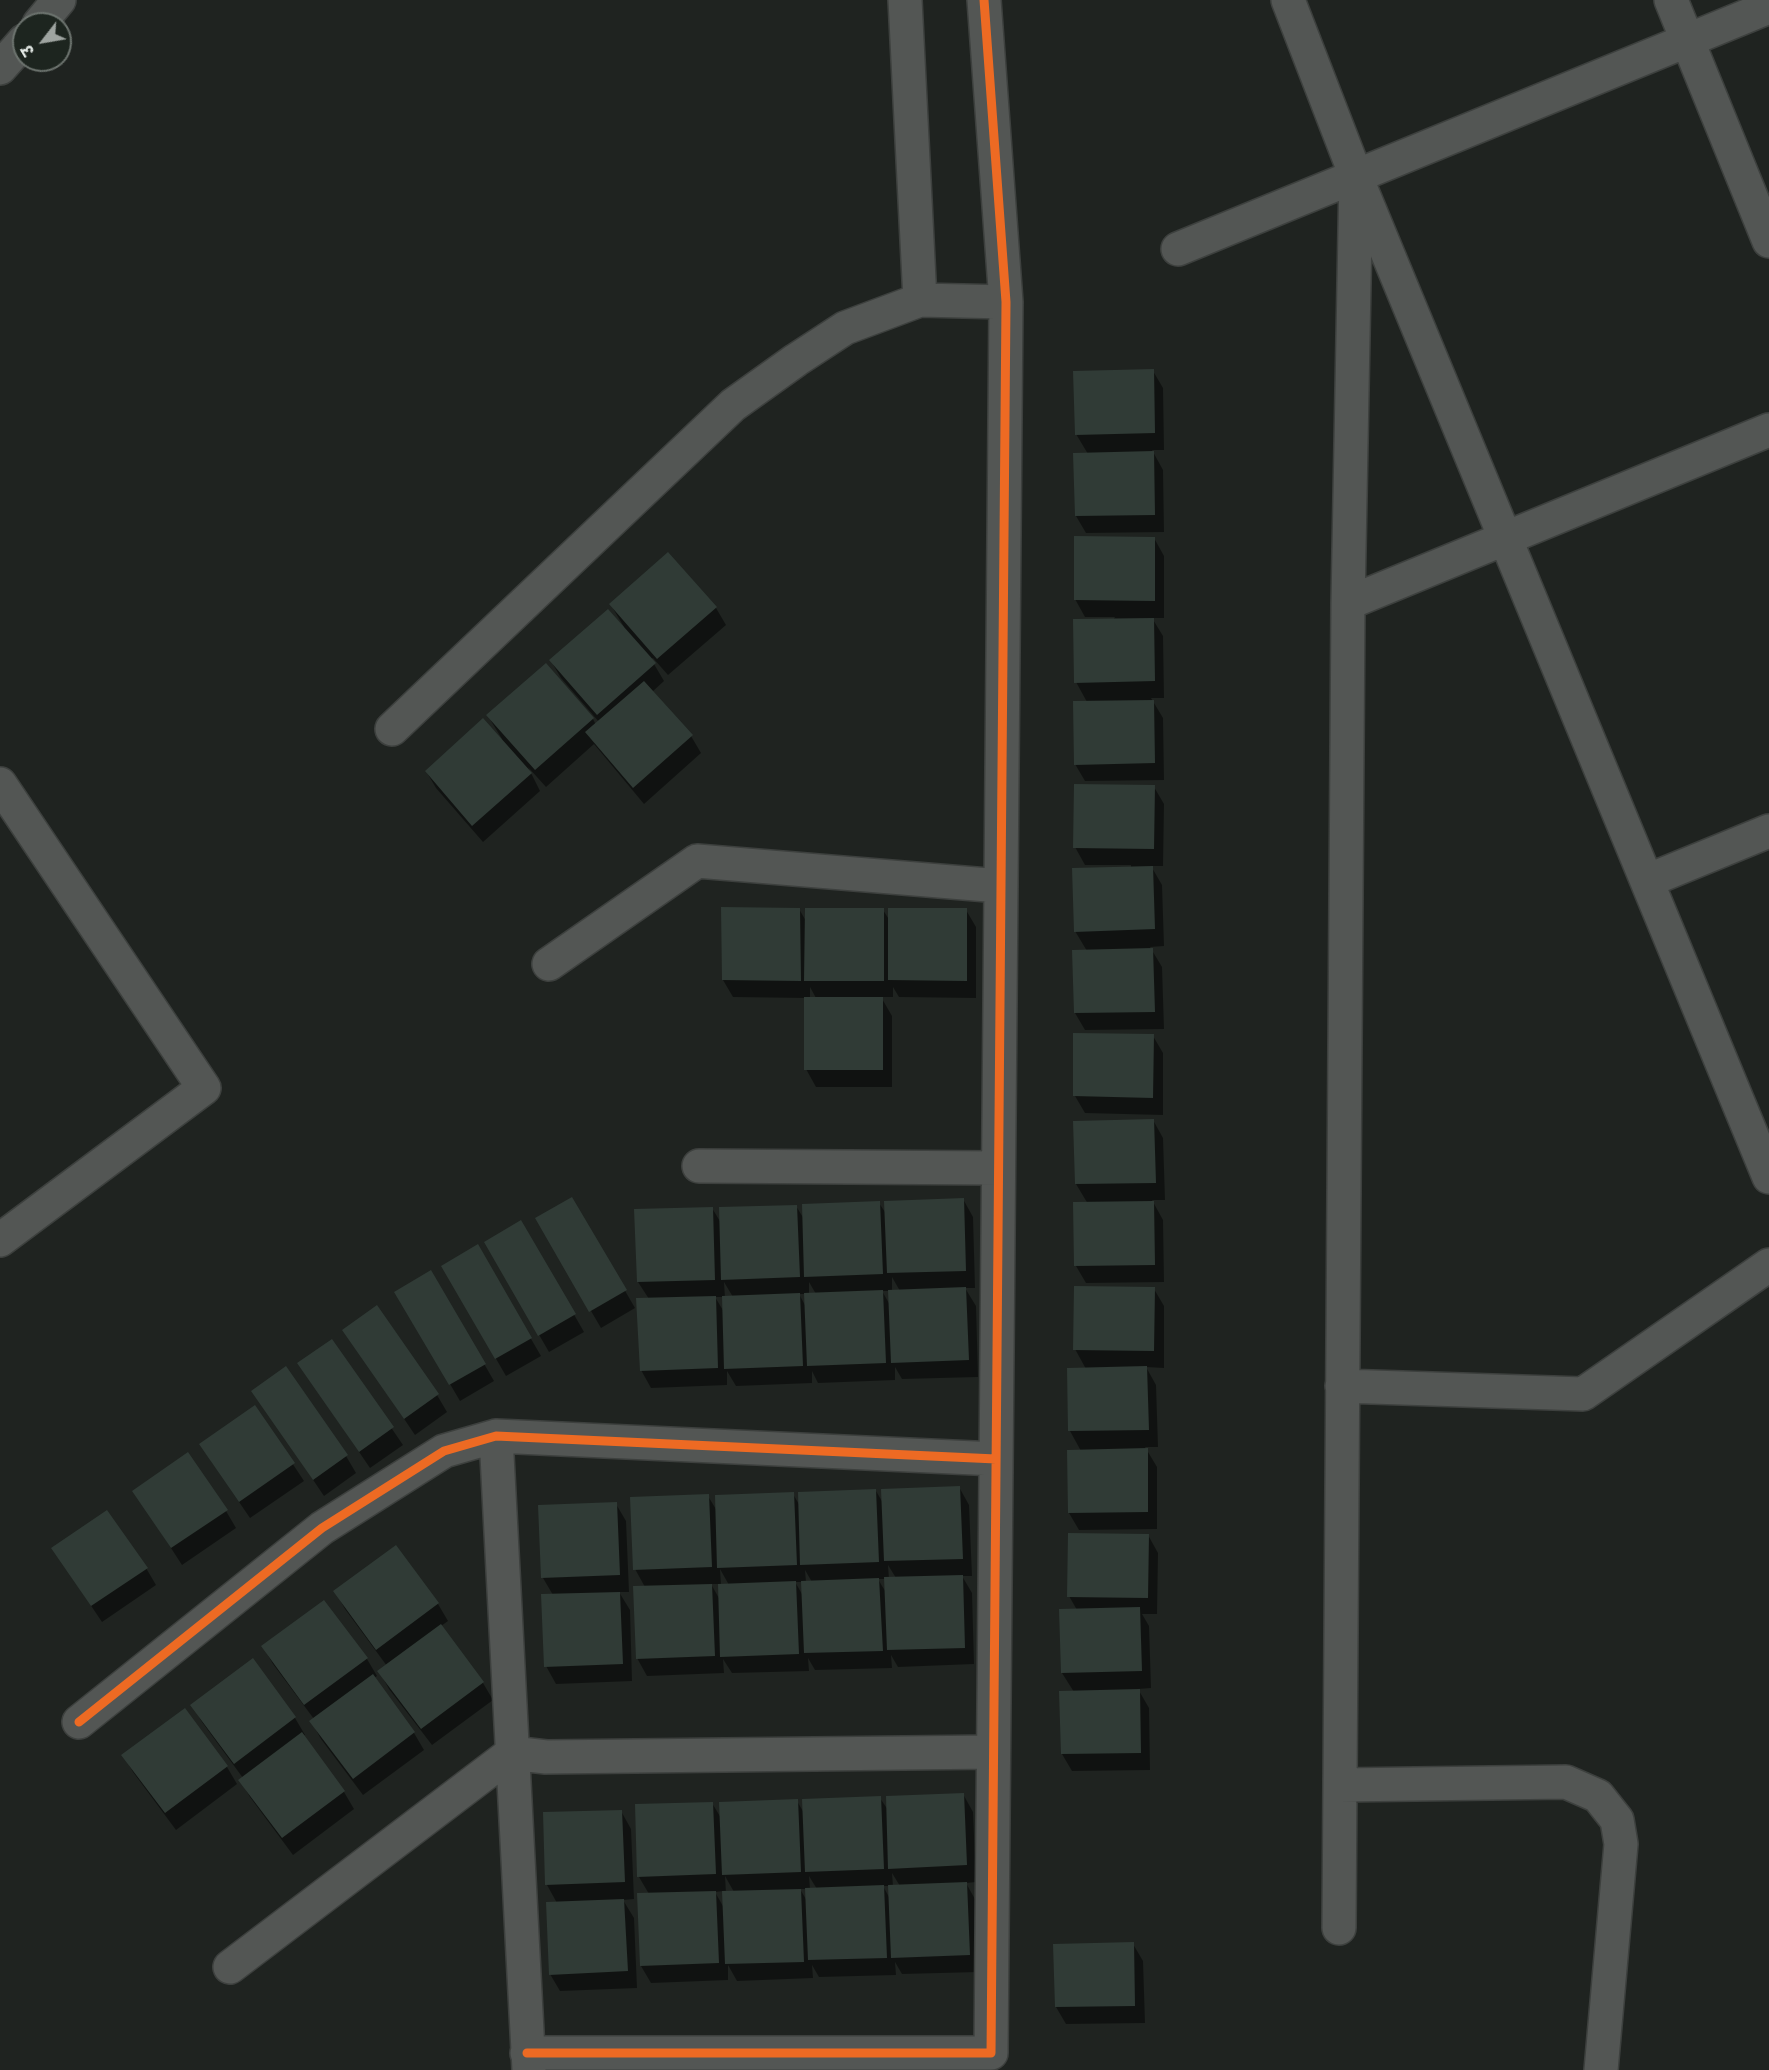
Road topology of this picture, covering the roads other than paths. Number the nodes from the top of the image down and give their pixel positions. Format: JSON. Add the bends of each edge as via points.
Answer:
{"nodes":[{"id":1,"x":59,"y":0,"type":"edge"},
{"id":2,"x":905,"y":0,"type":"edge"},
{"id":3,"x":984,"y":0,"type":"edge"},
{"id":4,"x":1288,"y":0,"type":"edge"},
{"id":5,"x":1671,"y":0,"type":"edge"},
{"id":6,"x":1769,"y":7,"type":"edge"},
{"id":7,"x":49,"y":12,"type":"edge"},
{"id":8,"x":1687,"y":40,"type":"junction"},
{"id":9,"x":12,"y":54,"type":"edge"},
{"id":10,"x":0,"y":68,"type":"edge"},
{"id":11,"x":1356,"y":176,"type":"junction"},
{"id":12,"x":1769,"y":241,"type":"edge"},
{"id":13,"x":1178,"y":249,"type":"dead end"},
{"id":14,"x":920,"y":300,"type":"junction"},
{"id":15,"x":1006,"y":302,"type":"junction"},
{"id":16,"x":1769,"y":430,"type":"edge"},
{"id":17,"x":1505,"y":538,"type":"junction"},
{"id":18,"x":1348,"y":603,"type":"junction"},
{"id":19,"x":392,"y":729,"type":"dead end"},
{"id":20,"x":0,"y":784,"type":"edge"},
{"id":21,"x":1769,"y":831,"type":"edge"},
{"id":22,"x":1647,"y":881,"type":"junction"},
{"id":23,"x":1000,"y":886,"type":"junction"},
{"id":24,"x":549,"y":964,"type":"dead end"},
{"id":25,"x":699,"y":1166,"type":"dead end"},
{"id":26,"x":998,"y":1168,"type":"junction"},
{"id":27,"x":1769,"y":1177,"type":"edge"},
{"id":28,"x":0,"y":1240,"type":"edge"},
{"id":29,"x":1769,"y":1265,"type":"edge"},
{"id":30,"x":1342,"y":1386,"type":"junction"},
{"id":31,"x":496,"y":1436,"type":"junction"},
{"id":32,"x":996,"y":1460,"type":"junction"},
{"id":33,"x":79,"y":1722,"type":"dead end"},
{"id":34,"x":993,"y":1752,"type":"junction"},
{"id":35,"x":512,"y":1754,"type":"junction"},
{"id":36,"x":1340,"y":1785,"type":"junction"},
{"id":37,"x":1339,"y":1928,"type":"dead end"},
{"id":38,"x":230,"y":1967,"type":"dead end"},
{"id":39,"x":528,"y":2062,"type":"edge"},
{"id":40,"x":1601,"y":2070,"type":"edge"}],
"edges":[{"from":1,"to":7,"type":"street"},
{"from":2,"to":14,"type":"street"},
{"from":3,"to":15,"type":"street"},
{"from":4,"to":11,"type":"street"},
{"from":5,"to":8,"type":"street"},
{"from":6,"to":8,"type":"street"},
{"from":8,"to":11,"type":"street"},
{"from":8,"to":12,"type":"street"},
{"from":9,"to":10,"type":"street"},
{"from":11,"to":13,"type":"street"},
{"from":11,"to":17,"type":"street"},
{"from":11,"to":18,"type":"street"},
{"from":14,"to":15,"type":"street"},
{"from":14,"to":19,"type":"street","via":[[845,328],[733,405]]},
{"from":15,"to":23,"type":"street"},
{"from":16,"to":17,"type":"street"},
{"from":17,"to":18,"type":"street"},
{"from":17,"to":22,"type":"street"},
{"from":18,"to":30,"type":"street"},
{"from":20,"to":28,"type":"street","via":[[204,1088]]},
{"from":21,"to":22,"type":"street"},
{"from":22,"to":27,"type":"street"},
{"from":23,"to":24,"type":"street","via":[[696,861]]},
{"from":23,"to":26,"type":"street"},
{"from":25,"to":26,"type":"street"},
{"from":26,"to":32,"type":"street"},
{"from":29,"to":30,"type":"street","via":[[1583,1394]]},
{"from":30,"to":36,"type":"street"},
{"from":31,"to":32,"type":"street"},
{"from":31,"to":33,"type":"street","via":[[444,1451],[322,1528]]},
{"from":31,"to":35,"type":"street"},
{"from":32,"to":34,"type":"street"},
{"from":34,"to":35,"type":"street","via":[[546,1757]]},
{"from":34,"to":39,"type":"street","via":[[991,2053]]},
{"from":35,"to":38,"type":"street"},
{"from":35,"to":39,"type":"street"},
{"from":36,"to":37,"type":"street"},
{"from":36,"to":40,"type":"street","via":[[1566,1782],[1598,1796],[1617,1820],[1621,1844]]}]}
